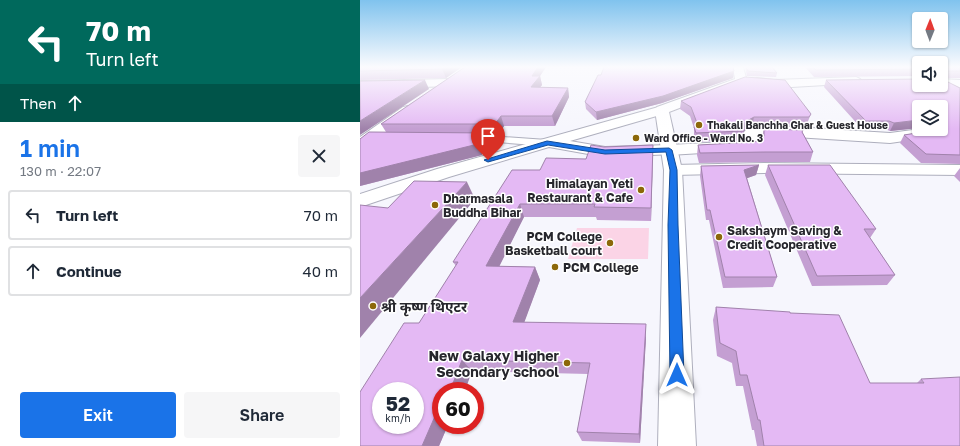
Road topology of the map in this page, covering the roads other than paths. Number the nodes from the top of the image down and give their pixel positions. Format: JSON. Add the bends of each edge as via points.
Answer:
{"nodes":[{"id":1,"x":441,"y":88,"type":"edge"},
{"id":2,"x":723,"y":88,"type":"edge"},
{"id":3,"x":430,"y":95,"type":"edge"},
{"id":4,"x":419,"y":103,"type":"edge"},
{"id":5,"x":662,"y":110,"type":"junction"},
{"id":6,"x":912,"y":135,"type":"edge"},
{"id":7,"x":462,"y":138,"type":"edge"},
{"id":8,"x":383,"y":139,"type":"edge"},
{"id":9,"x":364,"y":142,"type":"edge"},
{"id":10,"x":547,"y":143,"type":"junction"},
{"id":11,"x":671,"y":160,"type":"junction"},
{"id":12,"x":960,"y":170,"type":"edge"},
{"id":13,"x":360,"y":201,"type":"edge"},
{"id":14,"x":677,"y":446,"type":"edge"}],
"edges":[{"from":1,"to":3,"type":"main road"},
{"from":2,"to":5,"type":"main road"},
{"from":4,"to":9,"type":"main road"},
{"from":5,"to":10,"type":"main road"},
{"from":5,"to":11,"type":"main road"},
{"from":6,"to":11,"type":"main road","via":[[890,138],[752,132],[752,145]]},
{"from":7,"to":10,"type":"lane"},
{"from":8,"to":9,"type":"lane"},
{"from":10,"to":11,"type":"main road"},
{"from":10,"to":13,"type":"main road","via":[[442,172]]},
{"from":11,"to":12,"type":"main road","via":[[764,168]]},
{"from":11,"to":14,"type":"main road"}]}
